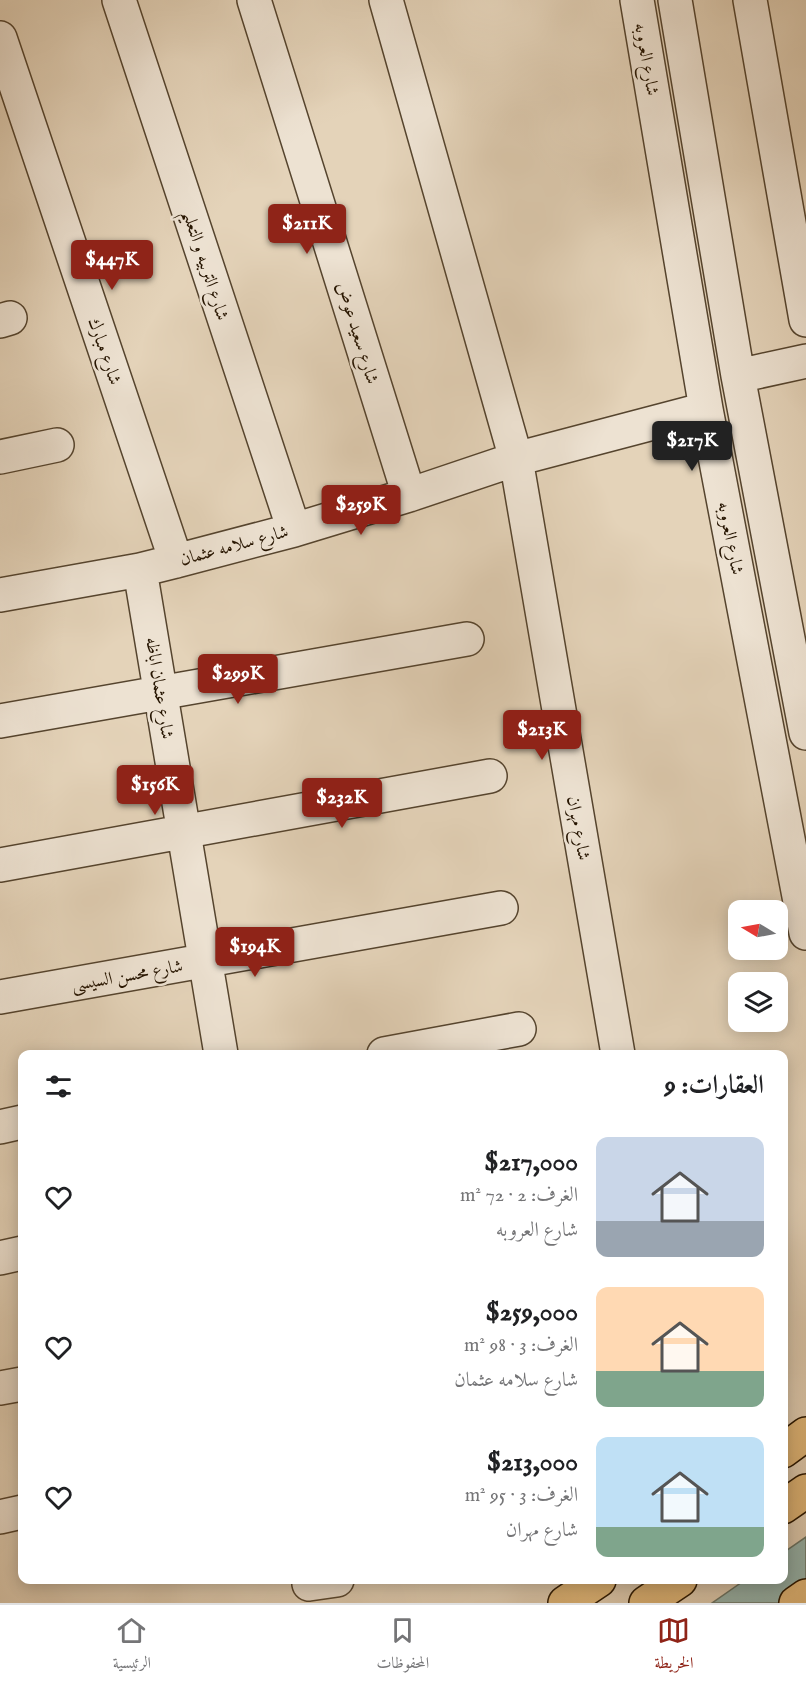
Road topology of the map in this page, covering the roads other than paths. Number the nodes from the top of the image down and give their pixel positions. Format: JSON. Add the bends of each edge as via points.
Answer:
{"nodes":[{"id":1,"x":119,"y":0,"type":"edge"},
{"id":2,"x":254,"y":0,"type":"edge"},
{"id":3,"x":386,"y":0,"type":"edge"},
{"id":4,"x":637,"y":0,"type":"edge"},
{"id":5,"x":675,"y":0,"type":"edge"},
{"id":6,"x":750,"y":0,"type":"edge"},
{"id":7,"x":0,"y":38,"type":"edge"},
{"id":8,"x":806,"y":320,"type":"edge"},
{"id":9,"x":806,"y":361,"type":"edge"},
{"id":10,"x":738,"y":376,"type":"junction"},
{"id":11,"x":706,"y":409,"type":"junction"},
{"id":12,"x":57,"y":445,"type":"dead end"},
{"id":13,"x":0,"y":457,"type":"edge"},
{"id":14,"x":516,"y":459,"type":"junction"},
{"id":15,"x":409,"y":495,"type":"junction"},
{"id":16,"x":294,"y":530,"type":"junction"},
{"id":17,"x":176,"y":561,"type":"junction"},
{"id":18,"x":140,"y":570,"type":"junction"},
{"id":19,"x":0,"y":595,"type":"edge"},
{"id":20,"x":467,"y":639,"type":"dead end"},
{"id":21,"x":160,"y":693,"type":"junction"},
{"id":22,"x":0,"y":721,"type":"edge"},
{"id":23,"x":806,"y":733,"type":"edge"},
{"id":24,"x":490,"y":776,"type":"dead end"},
{"id":25,"x":184,"y":832,"type":"junction"},
{"id":26,"x":0,"y":865,"type":"edge"},
{"id":27,"x":501,"y":908,"type":"dead end"},
{"id":28,"x":806,"y":933,"type":"edge"},
{"id":29,"x":205,"y":961,"type":"junction"},
{"id":30,"x":0,"y":997,"type":"edge"},
{"id":31,"x":519,"y":1029,"type":"dead end"},
{"id":32,"x":220,"y":1050,"type":"edge"},
{"id":33,"x":406,"y":1050,"type":"edge"},
{"id":34,"x":617,"y":1050,"type":"edge"},
{"id":35,"x":18,"y":1123,"type":"edge"},
{"id":36,"x":0,"y":1126,"type":"edge"},
{"id":37,"x":18,"y":1254,"type":"edge"},
{"id":38,"x":0,"y":1258,"type":"edge"},
{"id":39,"x":18,"y":1385,"type":"edge"},
{"id":40,"x":0,"y":1388,"type":"edge"},
{"id":41,"x":806,"y":1434,"type":"edge"},
{"id":42,"x":788,"y":1447,"type":"edge"},
{"id":43,"x":806,"y":1491,"type":"edge"},
{"id":44,"x":788,"y":1504,"type":"edge"},
{"id":45,"x":18,"y":1513,"type":"edge"},
{"id":46,"x":0,"y":1516,"type":"edge"},
{"id":47,"x":593,"y":1584,"type":"edge"},
{"id":48,"x":674,"y":1584,"type":"edge"},
{"id":49,"x":806,"y":1596,"type":"edge"},
{"id":50,"x":565,"y":1603,"type":"edge"},
{"id":51,"x":646,"y":1603,"type":"edge"},
{"id":52,"x":796,"y":1603,"type":"edge"}],
"edges":[{"from":1,"to":16,"type":"street","name":"شارع التربيه و التعليم"},
{"from":2,"to":15,"type":"street","name":"شارع سعيد عوض"},
{"from":3,"to":14,"type":"street","name":"شارع مهران"},
{"from":4,"to":11,"type":"street","name":"شارع العروبه"},
{"from":5,"to":10,"type":"street","name":"شارع العروبه"},
{"from":6,"to":8,"type":"street"},
{"from":7,"to":17,"type":"street","name":"شارع مبارك"},
{"from":9,"to":10,"type":"street"},
{"from":10,"to":23,"type":"street","name":"شارع العروبه"},
{"from":11,"to":14,"type":"street","name":"شارع سلامه عثمان"},
{"from":11,"to":28,"type":"street","name":"شارع العروبه"},
{"from":12,"to":13,"type":"street"},
{"from":14,"to":15,"type":"street","name":"شارع سلامه عثمان"},
{"from":14,"to":34,"type":"street","name":"شارع مهران"},
{"from":15,"to":16,"type":"street","name":"شارع سلامه عثمان"},
{"from":16,"to":17,"type":"street","name":"شارع سلامه عثمان"},
{"from":17,"to":18,"type":"street","name":"شارع سلامه عثمان"},
{"from":18,"to":19,"type":"street","name":"شارع سلامه عثمان"},
{"from":18,"to":21,"type":"street","name":"شارع عثمان اباظه"},
{"from":20,"to":21,"type":"street"},
{"from":21,"to":22,"type":"street"},
{"from":21,"to":25,"type":"street","name":"شارع عثمان اباظه"},
{"from":24,"to":25,"type":"street"},
{"from":25,"to":26,"type":"street"},
{"from":25,"to":29,"type":"street","name":"شارع عثمان اباظه"},
{"from":27,"to":29,"type":"street","name":"شارع محسن السيسى"},
{"from":29,"to":30,"type":"street","name":"شارع محسن السيسى"},
{"from":29,"to":32,"type":"street","name":"شارع عثمان اباظه"},
{"from":31,"to":33,"type":"street"},
{"from":35,"to":36,"type":"street"},
{"from":37,"to":38,"type":"street"},
{"from":39,"to":40,"type":"street"},
{"from":41,"to":42,"type":"main road"},
{"from":43,"to":44,"type":"main road"},
{"from":45,"to":46,"type":"street"},
{"from":47,"to":50,"type":"main road"},
{"from":48,"to":51,"type":"main road"},
{"from":49,"to":52,"type":"main road"}]}
